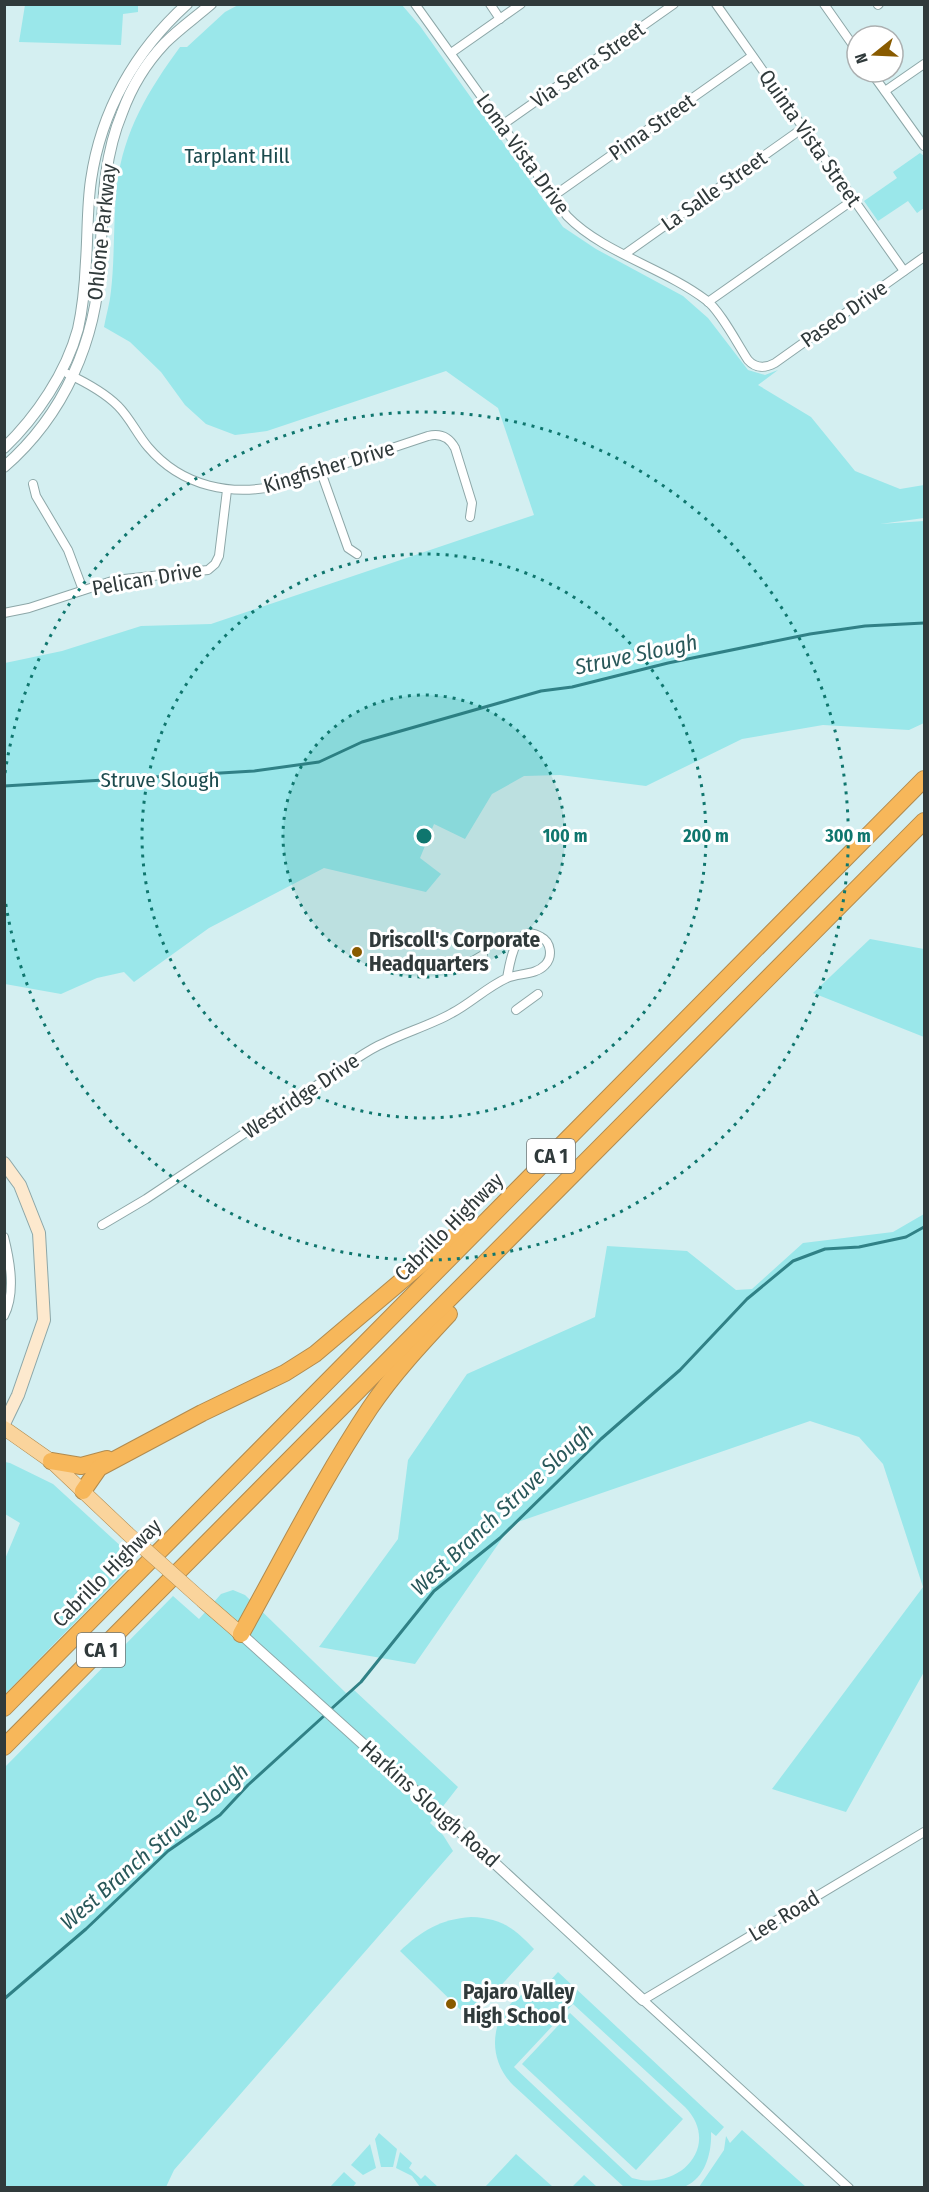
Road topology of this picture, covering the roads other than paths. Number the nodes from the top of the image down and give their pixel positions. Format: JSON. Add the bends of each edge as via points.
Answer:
{"nodes":[{"id":1,"x":187,"y":4,"type":"edge"},
{"id":2,"x":210,"y":4,"type":"edge"},
{"id":3,"x":416,"y":4,"type":"edge"},
{"id":4,"x":490,"y":4,"type":"edge"},
{"id":5,"x":520,"y":4,"type":"edge"},
{"id":6,"x":674,"y":4,"type":"edge"},
{"id":7,"x":716,"y":4,"type":"edge"},
{"id":8,"x":824,"y":4,"type":"edge"},
{"id":9,"x":500,"y":19,"type":"junction"},
{"id":10,"x":845,"y":34,"type":"edge"},
{"id":11,"x":451,"y":53,"type":"junction"},
{"id":12,"x":752,"y":56,"type":"junction"},
{"id":13,"x":924,"y":64,"type":"edge"},
{"id":14,"x":879,"y":84,"type":"edge"},
{"id":15,"x":885,"y":92,"type":"junction"},
{"id":16,"x":502,"y":125,"type":"junction"},
{"id":17,"x":803,"y":128,"type":"junction"},
{"id":18,"x":924,"y":146,"type":"edge"},
{"id":19,"x":552,"y":197,"type":"junction"},
{"id":20,"x":853,"y":200,"type":"junction"},
{"id":21,"x":625,"y":254,"type":"junction"},
{"id":22,"x":924,"y":257,"type":"edge"},
{"id":23,"x":904,"y":271,"type":"junction"},
{"id":24,"x":708,"y":302,"type":"junction"},
{"id":25,"x":762,"y":367,"type":"joint"},
{"id":26,"x":61,"y":370,"type":"junction"},
{"id":27,"x":74,"y":376,"type":"junction"},
{"id":28,"x":4,"y":448,"type":"edge"},
{"id":29,"x":4,"y":467,"type":"edge"},
{"id":30,"x":321,"y":472,"type":"junction"},
{"id":31,"x":33,"y":484,"type":"dead end"},
{"id":32,"x":227,"y":490,"type":"junction"},
{"id":33,"x":470,"y":517,"type":"dead end"},
{"id":34,"x":357,"y":554,"type":"dead end"},
{"id":35,"x":82,"y":590,"type":"junction"},
{"id":36,"x":4,"y":613,"type":"edge"},
{"id":37,"x":924,"y":779,"type":"edge"},
{"id":38,"x":924,"y":821,"type":"edge"},
{"id":39,"x":483,"y":955,"type":"dead end"},
{"id":40,"x":459,"y":969,"type":"dead end"},
{"id":41,"x":507,"y":978,"type":"junction"},
{"id":42,"x":538,"y":994,"type":"dead end"},
{"id":43,"x":516,"y":1010,"type":"dead end"},
{"id":44,"x":4,"y":1163,"type":"edge"},
{"id":45,"x":539,"y":1168,"type":"junction"},
{"id":46,"x":531,"y":1216,"type":"junction"},
{"id":47,"x":102,"y":1225,"type":"dead end"},
{"id":48,"x":4,"y":1237,"type":"edge"},
{"id":49,"x":4,"y":1316,"type":"edge"},
{"id":50,"x":202,"y":1413,"type":"junction"},
{"id":51,"x":4,"y":1426,"type":"edge"},
{"id":52,"x":51,"y":1461,"type":"junction"},
{"id":53,"x":83,"y":1491,"type":"junction"},
{"id":54,"x":242,"y":1634,"type":"junction"},
{"id":55,"x":4,"y":1708,"type":"edge"},
{"id":56,"x":4,"y":1747,"type":"edge"},
{"id":57,"x":924,"y":1832,"type":"edge"},
{"id":58,"x":643,"y":2000,"type":"junction"},
{"id":59,"x":849,"y":2187,"type":"edge"}],
"edges":[{"from":1,"to":26,"type":"street","name":"Ohlone Parkway","via":[[139,57],[105,121],[91,180],[80,319]]},
{"from":2,"to":27,"type":"street","name":"Ohlone Parkway","via":[[164,44],[121,113],[105,178],[96,304]]},
{"from":3,"to":11,"type":"street","name":"Loma Vista Drive"},
{"from":4,"to":9,"type":"street"},
{"from":5,"to":9,"type":"street"},
{"from":6,"to":16,"type":"street","name":"Via Serra Street"},
{"from":7,"to":12,"type":"street","name":"Quinta Vista Street"},
{"from":8,"to":10,"type":"street"},
{"from":9,"to":11,"type":"street"},
{"from":11,"to":16,"type":"street","name":"Loma Vista Drive"},
{"from":12,"to":17,"type":"street","name":"Quinta Vista Street"},
{"from":12,"to":19,"type":"street","name":"Pima Street"},
{"from":13,"to":15,"type":"street"},
{"from":14,"to":15,"type":"street"},
{"from":15,"to":18,"type":"street"},
{"from":16,"to":19,"type":"street","name":"Loma Vista Drive"},
{"from":17,"to":20,"type":"street","name":"Quinta Vista Street"},
{"from":17,"to":21,"type":"street","name":"La Salle Street"},
{"from":19,"to":21,"type":"street","name":"Loma Vista Drive","via":[[573,222]]},
{"from":20,"to":23,"type":"street","name":"Quinta Vista Street"},
{"from":20,"to":24,"type":"street"},
{"from":21,"to":24,"type":"street","name":"Loma Vista Drive"},
{"from":22,"to":23,"type":"street","name":"Paseo Drive"},
{"from":23,"to":25,"type":"street","name":"Paseo Drive","via":[[775,363]]},
{"from":24,"to":25,"type":"street","name":"Loma Vista Drive","via":[[748,360]]},
{"from":26,"to":27,"type":"street","name":"Kingfisher Drive"},
{"from":26,"to":28,"type":"street","name":"Ohlone Parkway","via":[[25,426]]},
{"from":27,"to":29,"type":"street","name":"Ohlone Parkway","via":[[43,426]]},
{"from":27,"to":32,"type":"street","name":"Kingfisher Drive","via":[[119,407],[163,462],[202,483]]},
{"from":30,"to":32,"type":"street","name":"Kingfisher Drive","via":[[270,488]]},
{"from":30,"to":33,"type":"street","name":"Kingfisher Drive","via":[[428,436],[442,436],[455,448],[472,503]]},
{"from":30,"to":34,"type":"street","via":[[348,548]]},
{"from":31,"to":35,"type":"street","via":[[68,550]]},
{"from":32,"to":35,"type":"street","name":"Pelican Drive","via":[[219,556],[212,567],[200,572],[132,577]]},
{"from":35,"to":36,"type":"street","name":"Pelican Drive"},
{"from":37,"to":45,"type":"highway","name":"Cabrillo Highway","number":"CA 1"},
{"from":38,"to":46,"type":"highway","number":"CA 1"},
{"from":39,"to":40,"type":"street"},
{"from":41,"to":41,"type":"street","name":"Westridge Drive","via":[[544,966],[550,951],[542,937],[525,935],[519,940]]},
{"from":41,"to":47,"type":"street","name":"Westridge Drive","via":[[450,1015],[383,1043],[356,1059]]},
{"from":42,"to":43,"type":"street"},
{"from":44,"to":51,"type":"main road","name":"Harkins Slough Road","via":[[20,1185],[39,1233],[44,1320]]},
{"from":45,"to":50,"type":"highway","via":[[315,1354]]},
{"from":45,"to":55,"type":"highway","name":"Cabrillo Highway","number":"CA 1"},
{"from":46,"to":54,"type":"highway","via":[[495,1265],[413,1354],[370,1408]]},
{"from":46,"to":56,"type":"highway","number":"CA 1"},
{"from":48,"to":49,"type":"street","via":[[10,1290]]},
{"from":50,"to":52,"type":"highway","via":[[99,1462],[81,1466]]},
{"from":50,"to":53,"type":"highway","via":[[99,1468]]},
{"from":51,"to":52,"type":"main road","name":"Harkins Slough Road"},
{"from":52,"to":53,"type":"main road","name":"Harkins Slough Road"},
{"from":53,"to":54,"type":"main road","name":"Harkins Slough Road","bridge":true},
{"from":54,"to":58,"type":"street","name":"Harkins Slough Road"},
{"from":57,"to":58,"type":"street","name":"Lee Road"},
{"from":58,"to":59,"type":"street","name":"Harkins Slough Road"}]}
